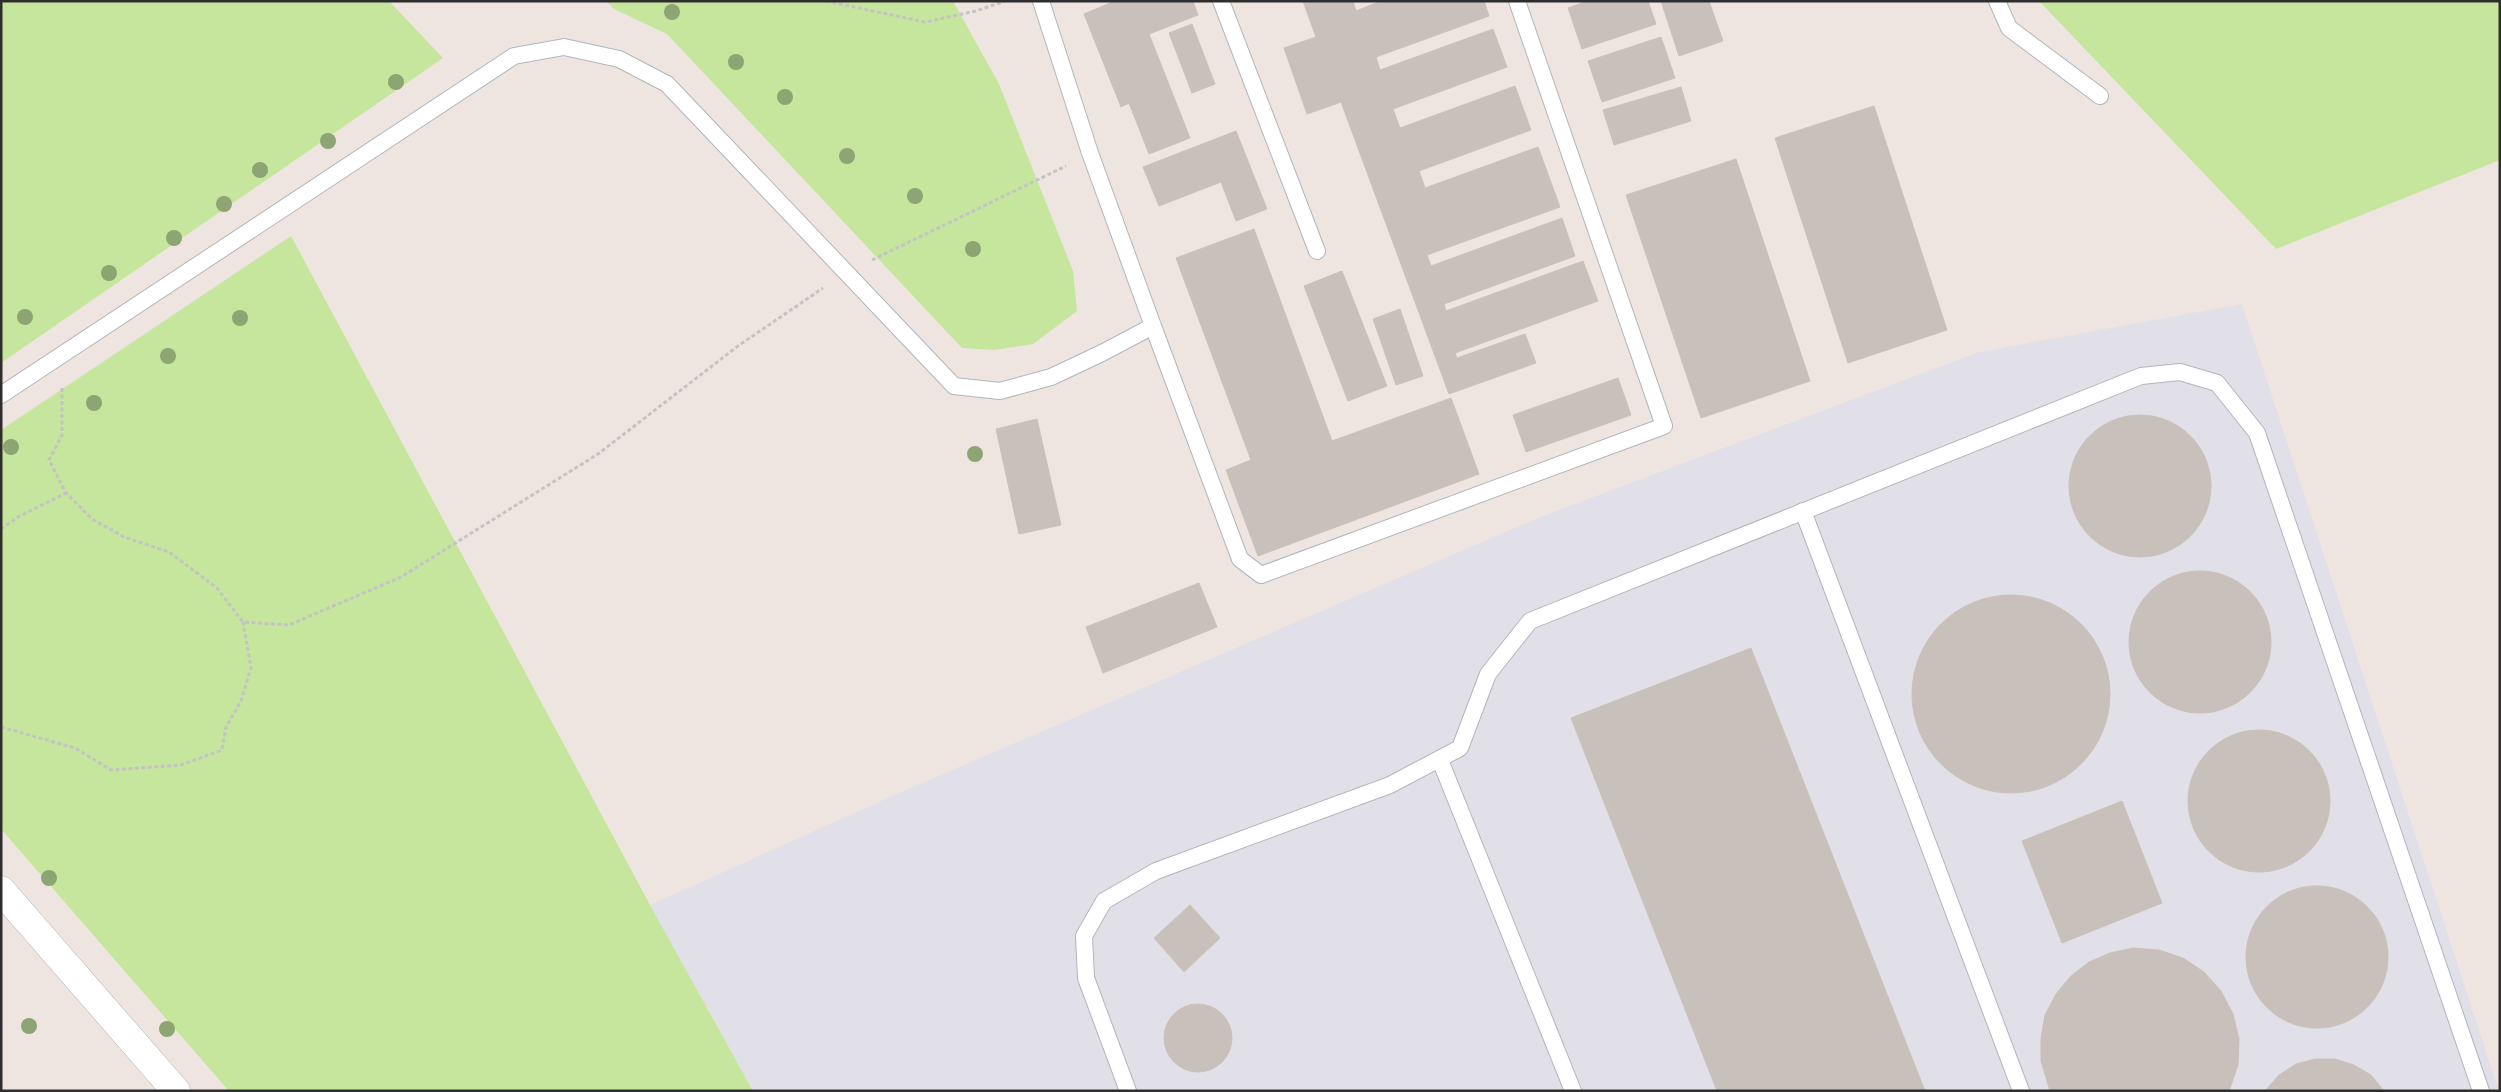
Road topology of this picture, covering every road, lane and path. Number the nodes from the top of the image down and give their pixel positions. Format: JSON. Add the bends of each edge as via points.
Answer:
{"nodes":[{"id":1,"x":826,"y":1,"type":"edge"},
{"id":2,"x":1004,"y":1,"type":"edge"},
{"id":3,"x":1041,"y":1,"type":"edge"},
{"id":4,"x":1221,"y":1,"type":"edge"},
{"id":5,"x":1518,"y":1,"type":"edge"},
{"id":6,"x":1996,"y":1,"type":"edge"},
{"id":7,"x":2100,"y":96,"type":"dead end"},
{"id":8,"x":1090,"y":153,"type":"junction"},
{"id":9,"x":1317,"y":251,"type":"dead end"},
{"id":10,"x":845,"y":273,"type":"junction"},
{"id":11,"x":1153,"y":326,"type":"junction"},
{"id":12,"x":62,"y":355,"type":"junction"},
{"id":13,"x":1,"y":396,"type":"edge"},
{"id":14,"x":66,"y":493,"type":"junction"},
{"id":15,"x":1803,"y":511,"type":"junction"},
{"id":16,"x":1,"y":529,"type":"edge"},
{"id":17,"x":243,"y":622,"type":"junction"},
{"id":18,"x":1,"y":727,"type":"edge"},
{"id":19,"x":1440,"y":760,"type":"junction"},
{"id":20,"x":1,"y":890,"type":"edge"},
{"id":21,"x":176,"y":1091,"type":"edge"},
{"id":22,"x":1128,"y":1091,"type":"edge"},
{"id":23,"x":1573,"y":1091,"type":"edge"},
{"id":24,"x":2021,"y":1091,"type":"edge"},
{"id":25,"x":2481,"y":1091,"type":"edge"}],
"edges":[{"from":1,"to":2,"type":"path","via":[[925,22]]},
{"from":3,"to":8,"type":"lane"},
{"from":4,"to":9,"type":"lane"},
{"from":5,"to":11,"type":"lane","via":[[1664,426],[1261,575],[1240,559]]},
{"from":6,"to":7,"type":"lane","via":[[2009,28]]},
{"from":8,"to":10,"type":"path"},
{"from":8,"to":11,"type":"lane"},
{"from":10,"to":11,"type":"lane","via":[[954,386],[1000,391],[1051,377]]},
{"from":10,"to":12,"type":"lane","via":[[667,84],[619,59],[564,47],[514,56]]},
{"from":10,"to":17,"type":"path","via":[[738,346],[598,454],[401,577],[289,625]]},
{"from":12,"to":13,"type":"lane"},
{"from":12,"to":14,"type":"path","via":[[62,435],[49,460]]},
{"from":14,"to":16,"type":"path"},
{"from":14,"to":17,"type":"path","via":[[92,519],[124,537],[169,552],[217,588]]},
{"from":15,"to":19,"type":"lane","via":[[1530,621],[1488,674],[1460,748]]},
{"from":15,"to":24,"type":"lane"},
{"from":15,"to":25,"type":"lane","via":[[2141,376],[2180,372],[2217,383],[2257,433]]},
{"from":17,"to":18,"type":"path","via":[[251,668],[241,701],[226,727],[222,750],[181,765],[111,770],[75,748]]},
{"from":19,"to":22,"type":"lane","via":[[1390,785],[1156,871],[1104,901],[1084,936],[1086,978]]},
{"from":19,"to":23,"type":"lane"},
{"from":20,"to":21,"type":"street"}]}
